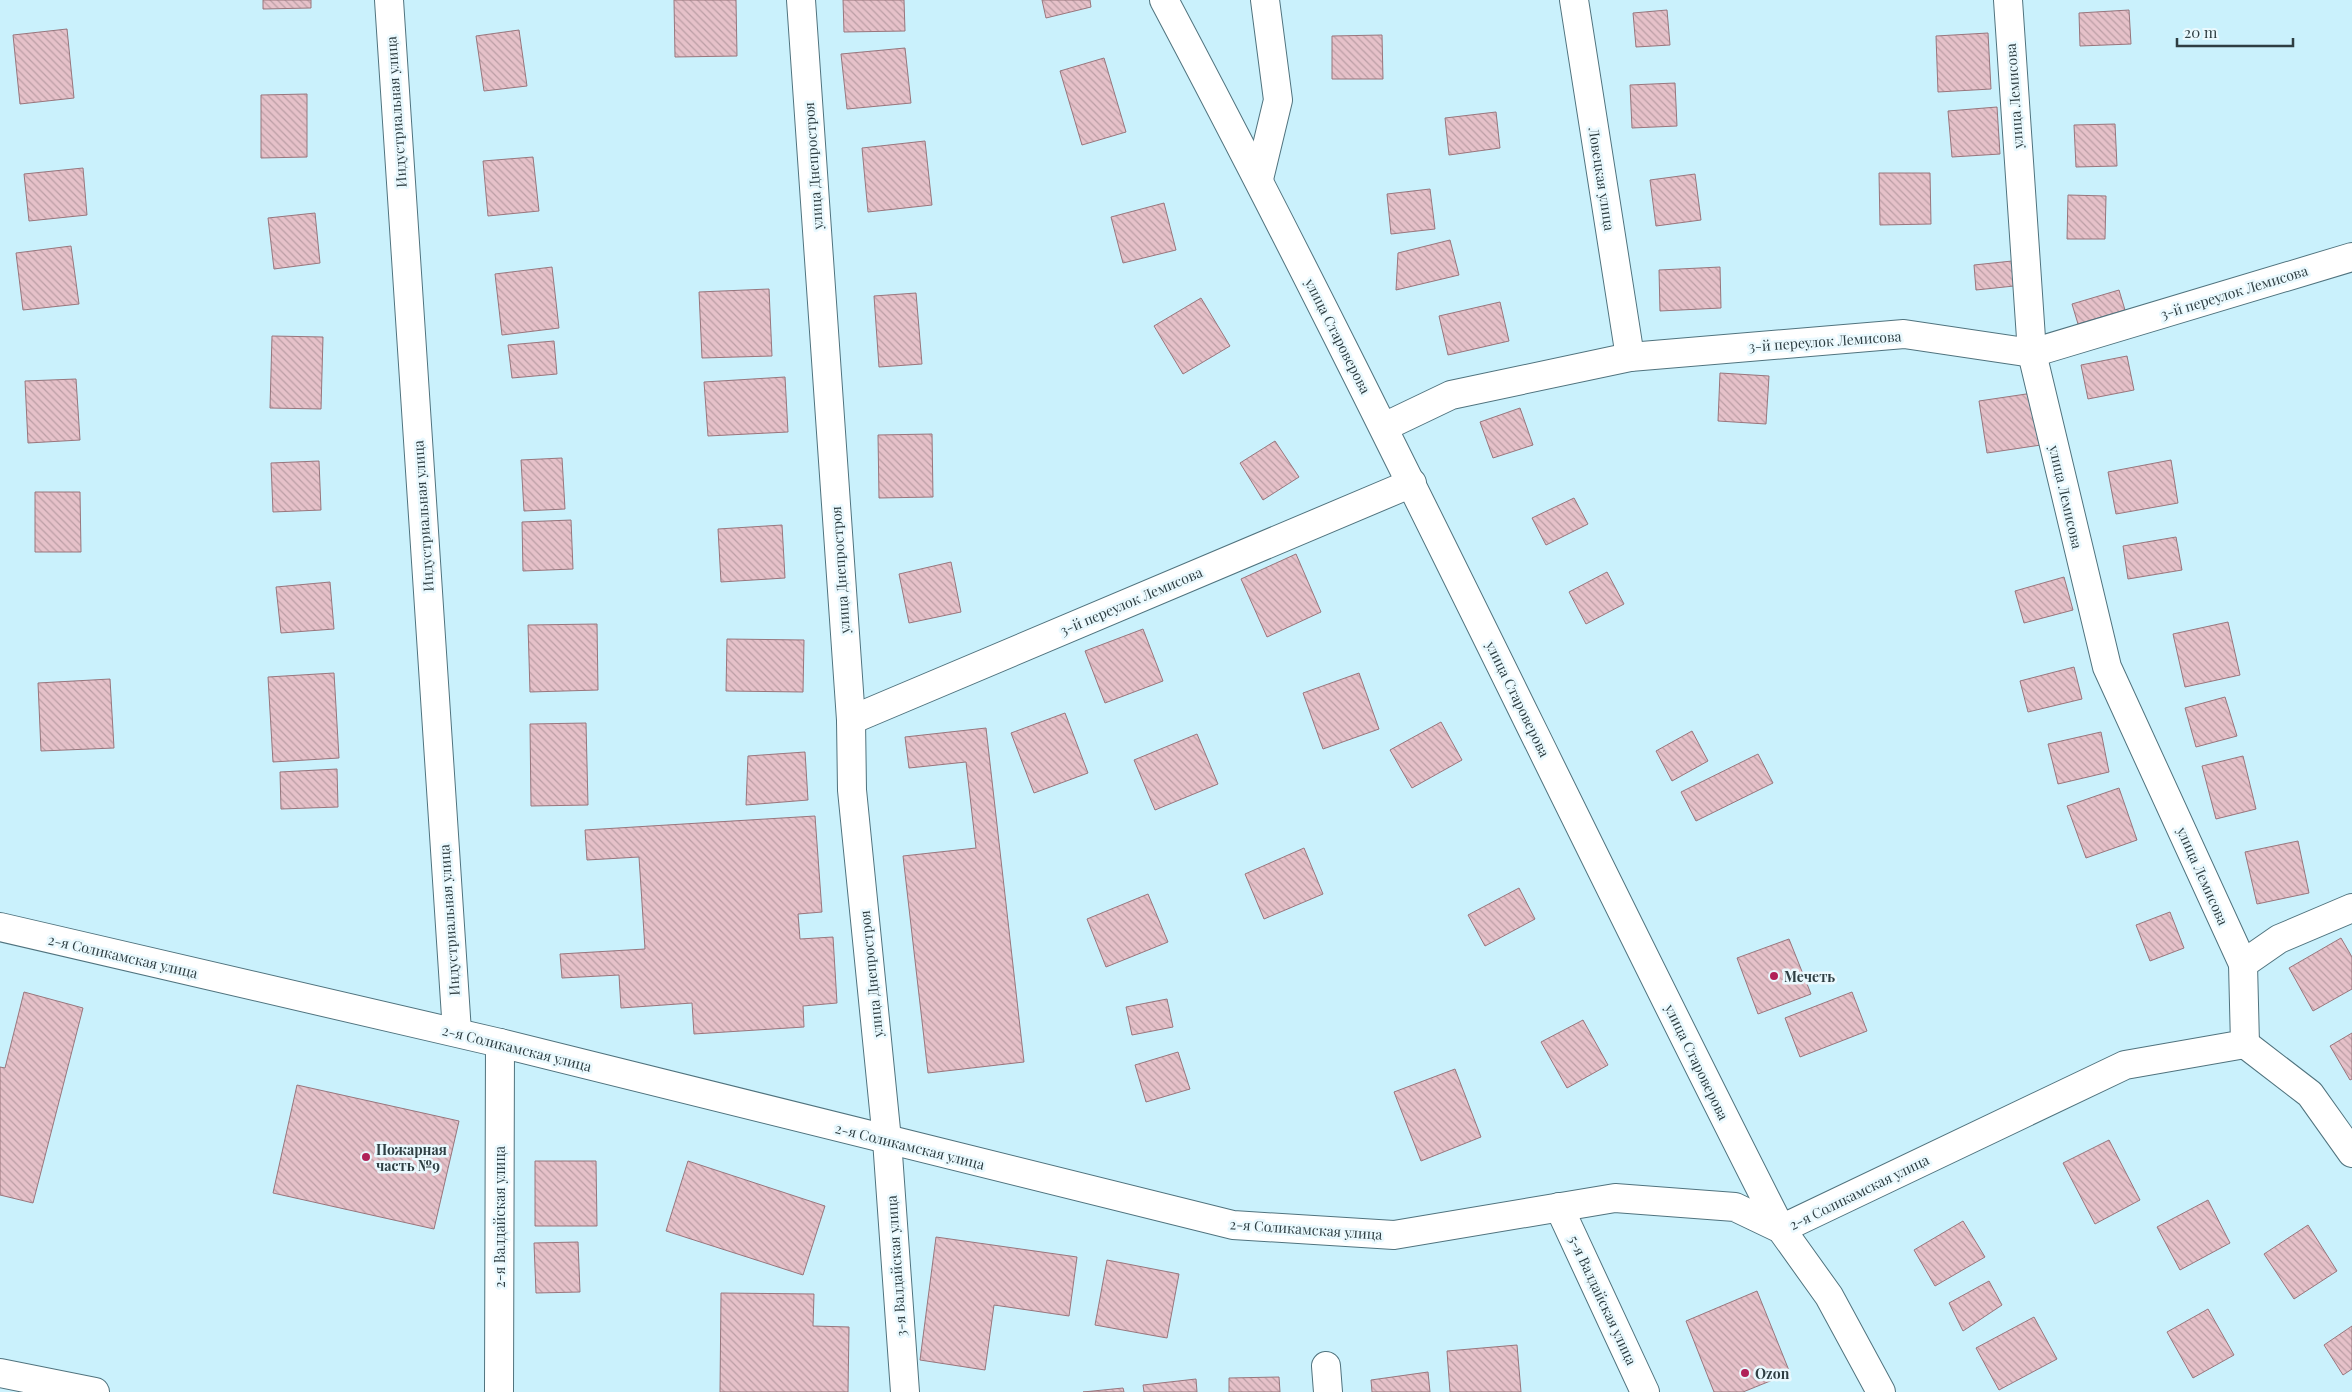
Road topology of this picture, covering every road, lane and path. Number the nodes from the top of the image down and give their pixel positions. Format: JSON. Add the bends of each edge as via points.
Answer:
{"nodes":[{"id":1,"x":389,"y":0,"type":"edge"},
{"id":2,"x":801,"y":0,"type":"edge"},
{"id":3,"x":1164,"y":0,"type":"edge"},
{"id":4,"x":1265,"y":0,"type":"edge"},
{"id":5,"x":1574,"y":0,"type":"edge"},
{"id":6,"x":2008,"y":0,"type":"edge"},
{"id":7,"x":1259,"y":179,"type":"junction"},
{"id":8,"x":2352,"y":257,"type":"edge"},
{"id":9,"x":2032,"y":353,"type":"junction"},
{"id":10,"x":1630,"y":357,"type":"junction"},
{"id":11,"x":1384,"y":427,"type":"junction"},
{"id":12,"x":1412,"y":483,"type":"junction"},
{"id":13,"x":851,"y":720,"type":"junction"},
{"id":14,"x":2352,"y":908,"type":"edge"},
{"id":15,"x":0,"y":927,"type":"edge"},
{"id":16,"x":2242,"y":964,"type":"junction"},
{"id":17,"x":457,"y":1032,"type":"junction"},
{"id":18,"x":500,"y":1043,"type":"junction"},
{"id":19,"x":2245,"y":1044,"type":"junction"},
{"id":20,"x":887,"y":1140,"type":"junction"},
{"id":21,"x":2352,"y":1153,"type":"edge"},
{"id":22,"x":1559,"y":1208,"type":"junction"},
{"id":23,"x":1781,"y":1229,"type":"junction"},
{"id":24,"x":0,"y":1373,"type":"edge"},
{"id":25,"x":65,"y":1390,"type":"edge"},
{"id":26,"x":95,"y":1392,"type":"edge"},
{"id":27,"x":499,"y":1392,"type":"edge"},
{"id":28,"x":905,"y":1392,"type":"edge"},
{"id":29,"x":1645,"y":1392,"type":"edge"},
{"id":30,"x":1881,"y":1392,"type":"edge"}],
"edges":[{"from":1,"to":17,"type":"street","name":"Индустриальная улица"},
{"from":2,"to":13,"type":"street","name":"улица Днепростроя"},
{"from":3,"to":7,"type":"street","name":"улица Староверова"},
{"from":4,"to":7,"type":"street","via":[[1278,100]]},
{"from":5,"to":10,"type":"street","name":"Ловецкая улица"},
{"from":6,"to":9,"type":"street","name":"улица Лемисова"},
{"from":7,"to":11,"type":"street","name":"улица Староверова"},
{"from":8,"to":9,"type":"street","name":"3-й переулок Лемисова"},
{"from":9,"to":10,"type":"street","name":"3-й переулок Лемисова","via":[[1904,334]]},
{"from":9,"to":16,"type":"street","name":"улица Лемисова","via":[[2107,667]]},
{"from":10,"to":11,"type":"street","name":"3-й переулок Лемисова","via":[[1451,396]]},
{"from":11,"to":12,"type":"street","name":"улица Староверова"},
{"from":12,"to":13,"type":"street","name":"3-й переулок Лемисова"},
{"from":12,"to":23,"type":"street","name":"улица Староверова"},
{"from":13,"to":20,"type":"street","name":"улица Днепростроя","via":[[852,790]]},
{"from":14,"to":16,"type":"street","via":[[2279,939]]},
{"from":15,"to":17,"type":"street","name":"2-я Соликамская улица"},
{"from":16,"to":19,"type":"street"},
{"from":17,"to":18,"type":"street","name":"2-я Соликамская улица"},
{"from":18,"to":20,"type":"street","name":"2-я Соликамская улица"},
{"from":18,"to":27,"type":"street","name":"2-я Валдайская улица"},
{"from":19,"to":21,"type":"street","via":[[2310,1094]]},
{"from":19,"to":23,"type":"street","name":"2-я Соликамская улица","via":[[2125,1065]]},
{"from":20,"to":22,"type":"street","name":"2-я Соликамская улица","via":[[1232,1225],[1394,1235]]},
{"from":20,"to":28,"type":"street","name":"3-я Валдайская улица"},
{"from":22,"to":23,"type":"street","name":"2-я Соликамская улица","via":[[1615,1198],[1735,1207]]},
{"from":22,"to":29,"type":"street","name":"5-я Валдайская улица"},
{"from":23,"to":30,"type":"street","name":"улица Староверова","via":[[1829,1296]]},
{"from":24,"to":25,"type":"street"},
{"from":25,"to":26,"type":"street"}]}
